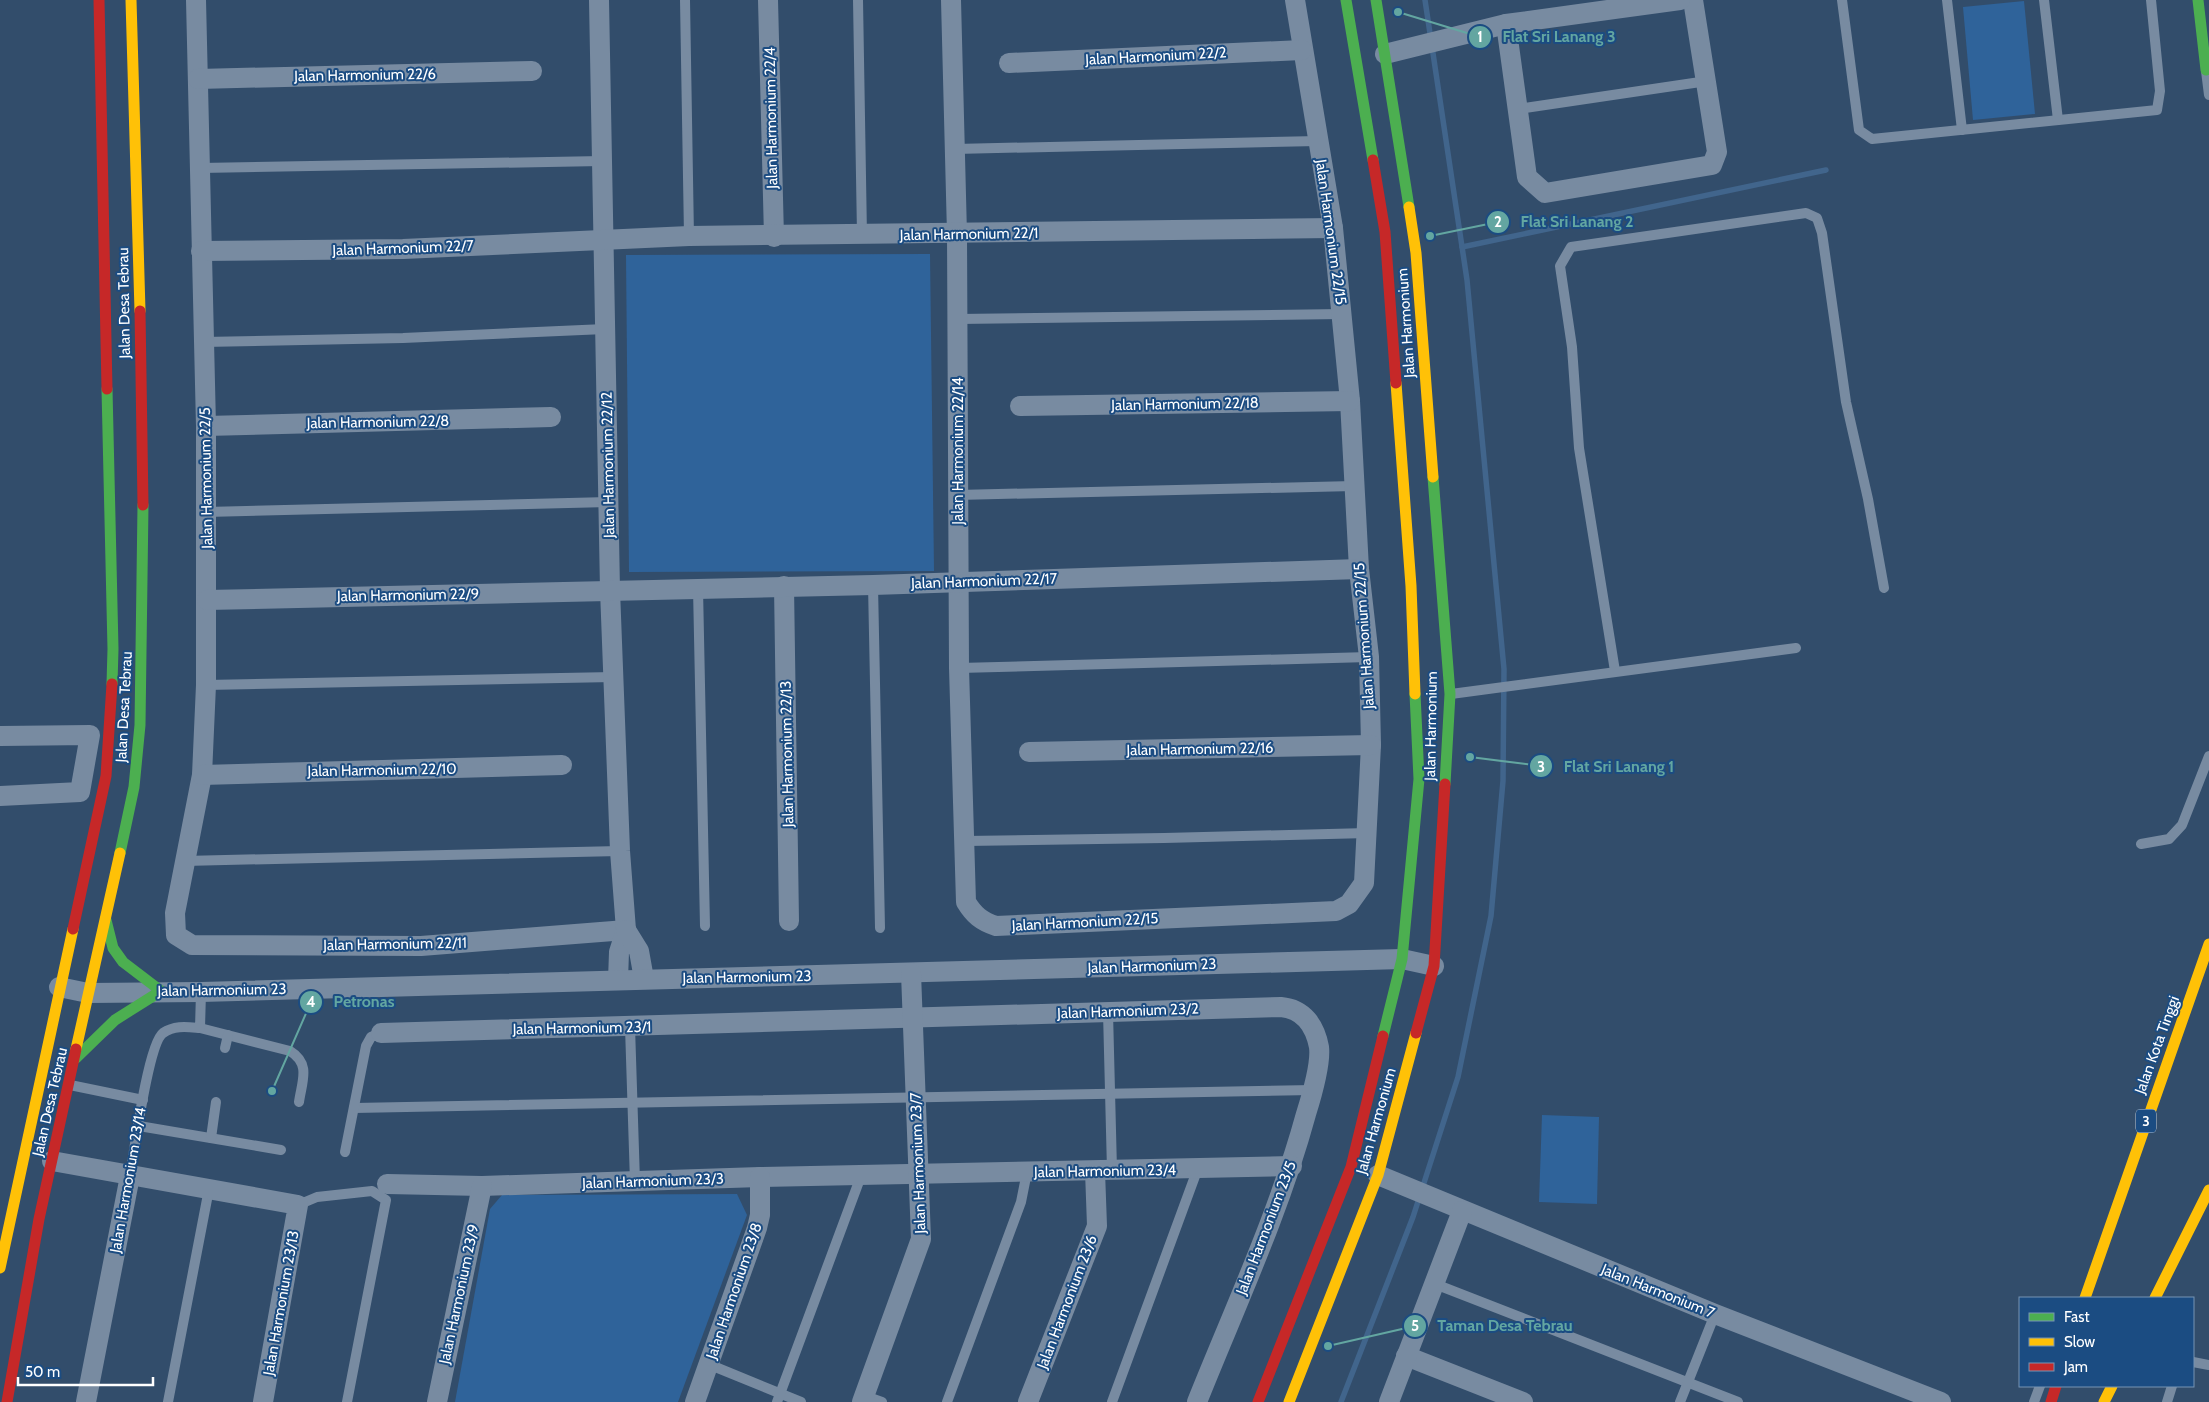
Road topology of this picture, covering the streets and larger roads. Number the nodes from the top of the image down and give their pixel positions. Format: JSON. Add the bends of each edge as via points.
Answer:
{"nodes":[{"id":1,"x":99,"y":0,"type":"edge"},
{"id":2,"x":132,"y":0,"type":"edge"},
{"id":3,"x":196,"y":0,"type":"edge"},
{"id":4,"x":599,"y":0,"type":"edge"},
{"id":5,"x":768,"y":0,"type":"edge"},
{"id":6,"x":951,"y":0,"type":"edge"},
{"id":7,"x":1295,"y":0,"type":"edge"},
{"id":8,"x":1346,"y":0,"type":"edge"},
{"id":9,"x":1376,"y":0,"type":"edge"},
{"id":10,"x":1680,"y":0,"type":"edge"},
{"id":11,"x":1693,"y":0,"type":"edge"},
{"id":12,"x":2198,"y":0,"type":"edge"},
{"id":13,"x":1506,"y":24,"type":"junction"},
{"id":14,"x":1302,"y":50,"type":"junction"},
{"id":15,"x":1386,"y":54,"type":"junction"},
{"id":16,"x":1009,"y":63,"type":"dead end"},
{"id":17,"x":2208,"y":69,"type":"edge"},
{"id":18,"x":532,"y":71,"type":"dead end"},
{"id":19,"x":198,"y":79,"type":"junction"},
{"id":20,"x":1333,"y":228,"type":"junction"},
{"id":21,"x":957,"y":234,"type":"junction"},
{"id":22,"x":774,"y":237,"type":"junction"},
{"id":23,"x":605,"y":239,"type":"junction"},
{"id":24,"x":201,"y":251,"type":"junction"},
{"id":25,"x":1350,"y":401,"type":"junction"},
{"id":26,"x":1020,"y":406,"type":"dead end"},
{"id":27,"x":550,"y":417,"type":"dead end"},
{"id":28,"x":206,"y":426,"type":"junction"},
{"id":29,"x":1359,"y":570,"type":"junction"},
{"id":30,"x":958,"y":582,"type":"junction"},
{"id":31,"x":784,"y":586,"type":"junction"},
{"id":32,"x":610,"y":590,"type":"junction"},
{"id":33,"x":207,"y":600,"type":"junction"},
{"id":34,"x":0,"y":736,"type":"edge"},
{"id":35,"x":1372,"y":745,"type":"junction"},
{"id":36,"x":1029,"y":752,"type":"dead end"},
{"id":37,"x":562,"y":765,"type":"dead end"},
{"id":38,"x":202,"y":775,"type":"junction"},
{"id":39,"x":0,"y":796,"type":"edge"},
{"id":40,"x":966,"y":902,"type":"joint"},
{"id":41,"x":106,"y":920,"type":"junction"},
{"id":42,"x":789,"y":921,"type":"dead end"},
{"id":43,"x":626,"y":930,"type":"junction"},
{"id":44,"x":2209,"y":944,"type":"edge"},
{"id":45,"x":192,"y":945,"type":"joint"},
{"id":46,"x":1402,"y":959,"type":"junction"},
{"id":47,"x":1434,"y":966,"type":"junction"},
{"id":48,"x":911,"y":973,"type":"junction"},
{"id":49,"x":644,"y":979,"type":"junction"},
{"id":50,"x":618,"y":980,"type":"junction"},
{"id":51,"x":59,"y":987,"type":"junction"},
{"id":52,"x":161,"y":991,"type":"junction"},
{"id":53,"x":88,"y":993,"type":"junction"},
{"id":54,"x":912,"y":1018,"type":"junction"},
{"id":55,"x":381,"y":1033,"type":"road end"},
{"id":56,"x":1319,"y":1049,"type":"joint"},
{"id":57,"x":76,"y":1059,"type":"junction"},
{"id":58,"x":52,"y":1161,"type":"junction"},
{"id":59,"x":1292,"y":1166,"type":"junction"},
{"id":60,"x":1103,"y":1171,"type":"junction"},
{"id":61,"x":919,"y":1175,"type":"junction"},
{"id":62,"x":1378,"y":1175,"type":"junction"},
{"id":63,"x":130,"y":1176,"type":"junction"},
{"id":64,"x":760,"y":1177,"type":"junction"},
{"id":65,"x":387,"y":1184,"type":"dead end"},
{"id":66,"x":482,"y":1186,"type":"junction"},
{"id":67,"x":2209,"y":1190,"type":"edge"},
{"id":68,"x":1462,"y":1211,"type":"junction"},
{"id":69,"x":0,"y":1268,"type":"edge"},
{"id":70,"x":2085,"y":1297,"type":"edge"},
{"id":71,"x":2156,"y":1297,"type":"edge"},
{"id":72,"x":1406,"y":1356,"type":"junction"},
{"id":73,"x":2056,"y":1387,"type":"edge"},
{"id":74,"x":2112,"y":1387,"type":"edge"},
{"id":75,"x":870,"y":1400,"type":"edge"},
{"id":76,"x":8,"y":1402,"type":"edge"},
{"id":77,"x":86,"y":1402,"type":"edge"},
{"id":78,"x":263,"y":1402,"type":"edge"},
{"id":79,"x":437,"y":1402,"type":"edge"},
{"id":80,"x":695,"y":1402,"type":"edge"},
{"id":81,"x":1028,"y":1402,"type":"edge"},
{"id":82,"x":1197,"y":1402,"type":"edge"},
{"id":83,"x":1258,"y":1402,"type":"edge"},
{"id":84,"x":1289,"y":1402,"type":"edge"},
{"id":85,"x":1389,"y":1402,"type":"edge"},
{"id":86,"x":1523,"y":1402,"type":"edge"},
{"id":87,"x":1941,"y":1402,"type":"edge"},
{"id":88,"x":2051,"y":1402,"type":"edge"},
{"id":89,"x":2104,"y":1402,"type":"edge"}],
"edges":[{"from":1,"to":51,"type":"main road","name":"Jalan Desa Tebrau","via":[[113,649],[106,776]]},
{"from":2,"to":41,"type":"main road","name":"Jalan Desa Tebrau","via":[[143,476],[139,751]]},
{"from":3,"to":19,"type":"street","name":"Jalan Harmonium 22/5"},
{"from":4,"to":23,"type":"street","name":"Jalan Harmonium 22/12"},
{"from":5,"to":22,"type":"street","name":"Jalan Harmonium 22/4"},
{"from":6,"to":21,"type":"street","name":"Jalan Harmonium 22/14"},
{"from":7,"to":14,"type":"street","name":"Jalan Harmonium 22/15"},
{"from":8,"to":46,"type":"main road","name":"Jalan Harmonium","via":[[1385,232],[1411,586],[1419,779]]},
{"from":9,"to":15,"type":"main road","name":"Jalan Harmonium"},
{"from":10,"to":13,"type":"street"},
{"from":11,"to":13,"type":"street","via":[[1717,152],[1712,165],[1545,193],[1528,176]]},
{"from":12,"to":17,"type":"main road"},
{"from":13,"to":15,"type":"street"},
{"from":14,"to":16,"type":"street","name":"Jalan Harmonium 22/2"},
{"from":14,"to":20,"type":"street","name":"Jalan Harmonium 22/15"},
{"from":15,"to":47,"type":"main road","name":"Jalan Harmonium","via":[[1416,253],[1450,694]]},
{"from":18,"to":19,"type":"street","name":"Jalan Harmonium 22/6"},
{"from":19,"to":24,"type":"street","name":"Jalan Harmonium 22/5"},
{"from":20,"to":21,"type":"street","name":"Jalan Harmonium 22/1"},
{"from":20,"to":25,"type":"street","name":"Jalan Harmonium 22/15"},
{"from":21,"to":22,"type":"street","name":"Jalan Harmonium 22/1"},
{"from":21,"to":30,"type":"street","name":"Jalan Harmonium 22/14"},
{"from":22,"to":23,"type":"street","name":"Jalan Harmonium 22/1"},
{"from":23,"to":24,"type":"street","name":"Jalan Harmonium 22/7","via":[[403,249]]},
{"from":23,"to":32,"type":"street","name":"Jalan Harmonium 22/12"},
{"from":24,"to":28,"type":"street","name":"Jalan Harmonium 22/5"},
{"from":25,"to":26,"type":"street","name":"Jalan Harmonium 22/18"},
{"from":25,"to":29,"type":"street","name":"Jalan Harmonium 22/15"},
{"from":27,"to":28,"type":"street","name":"Jalan Harmonium 22/8"},
{"from":28,"to":33,"type":"street","name":"Jalan Harmonium 22/5"},
{"from":29,"to":30,"type":"street","name":"Jalan Harmonium 22/17"},
{"from":29,"to":35,"type":"street","name":"Jalan Harmonium 22/15","via":[[1369,657]]},
{"from":30,"to":31,"type":"street","name":"Jalan Harmonium 22/17"},
{"from":30,"to":40,"type":"street","name":"Jalan Harmonium 22/14"},
{"from":31,"to":32,"type":"street","name":"Jalan Harmonium 22/17"},
{"from":31,"to":42,"type":"street","name":"Jalan Harmonium 22/13"},
{"from":32,"to":33,"type":"street","name":"Jalan Harmonium 22/9"},
{"from":32,"to":43,"type":"street","name":"Jalan Harmonium 22/12"},
{"from":33,"to":38,"type":"street","name":"Jalan Harmonium 22/5"},
{"from":34,"to":39,"type":"street","via":[[90,735],[80,792]]},
{"from":35,"to":36,"type":"street","name":"Jalan Harmonium 22/16"},
{"from":35,"to":40,"type":"street","name":"Jalan Harmonium 22/15","via":[[1364,883],[1349,904],[1336,911],[996,926],[973,914]]},
{"from":37,"to":38,"type":"street","name":"Jalan Harmonium 22/10"},
{"from":38,"to":45,"type":"street","name":"Jalan Harmonium 22/5","via":[[175,913],[176,934]]},
{"from":41,"to":52,"type":"main road","via":[[114,948],[123,962]]},
{"from":41,"to":53,"type":"main road","name":"Jalan Desa Tebrau"},
{"from":43,"to":45,"type":"street","name":"Jalan Harmonium 22/11","via":[[421,946]]},
{"from":43,"to":49,"type":"street","name":"Jalan Harmonium 22/12","via":[[639,951]]},
{"from":43,"to":50,"type":"street","name":"Jalan Harmonium 22/12","via":[[619,952]]},
{"from":44,"to":70,"type":"main road","name":"Jalan Kota Tinggi","number":"3"},
{"from":46,"to":47,"type":"street","name":"Jalan Harmonium 23"},
{"from":46,"to":48,"type":"street","name":"Jalan Harmonium 23"},
{"from":46,"to":83,"type":"main road","name":"Jalan Harmonium","via":[[1351,1167]]},
{"from":47,"to":62,"type":"main road","name":"Jalan Harmonium"},
{"from":48,"to":49,"type":"street","name":"Jalan Harmonium 23"},
{"from":48,"to":54,"type":"street","name":"Jalan Harmonium 23/7"},
{"from":49,"to":50,"type":"street","name":"Jalan Harmonium 23"},
{"from":50,"to":52,"type":"street","name":"Jalan Harmonium 23"},
{"from":51,"to":53,"type":"street","name":"Jalan Harmonium 23"},
{"from":51,"to":69,"type":"main road","name":"Jalan Desa Tebrau"},
{"from":52,"to":53,"type":"street","name":"Jalan Harmonium 23"},
{"from":52,"to":57,"type":"main road","via":[[110,1022]]},
{"from":53,"to":57,"type":"main road","name":"Jalan Desa Tebrau"},
{"from":54,"to":55,"type":"street","name":"Jalan Harmonium 23/1"},
{"from":54,"to":56,"type":"street","name":"Jalan Harmonium 23/2","via":[[1290,1008],[1310,1023]]},
{"from":54,"to":61,"type":"street","name":"Jalan Harmonium 23/7"},
{"from":56,"to":59,"type":"street","name":"Jalan Harmonium 23/5","via":[[1313,1090]]},
{"from":57,"to":58,"type":"main road","name":"Jalan Desa Tebrau"},
{"from":58,"to":63,"type":"street"},
{"from":58,"to":76,"type":"main road","name":"Jalan Desa Tebrau"},
{"from":59,"to":60,"type":"street","name":"Jalan Harmonium 23/4"},
{"from":59,"to":82,"type":"street","name":"Jalan Harmonium 23/5"},
{"from":60,"to":61,"type":"street","name":"Jalan Harmonium 23/4"},
{"from":60,"to":81,"type":"street","name":"Jalan Harmonium 23/6","via":[[1097,1226]]},
{"from":61,"to":64,"type":"street","name":"Jalan Harmonium 23/3"},
{"from":61,"to":75,"type":"street","name":"Jalan Harmonium 23/7","via":[[921,1239]]},
{"from":62,"to":68,"type":"street","name":"Jalan Harmonium 7"},
{"from":62,"to":84,"type":"main road","name":"Jalan Harmonium"},
{"from":63,"to":77,"type":"street","name":"Jalan Harmonium 23/14"},
{"from":63,"to":78,"type":"street","name":"Jalan Harmonium 23/13","via":[[298,1205]]},
{"from":64,"to":66,"type":"street","name":"Jalan Harmonium 23/3"},
{"from":64,"to":80,"type":"street","name":"Jalan Harmonium 23/8","via":[[757,1228]]},
{"from":65,"to":66,"type":"street","name":"Jalan Harmonium 23/3"},
{"from":66,"to":79,"type":"street","name":"Jalan Harmonium 23/9"},
{"from":67,"to":71,"type":"main road"},
{"from":68,"to":72,"type":"street"},
{"from":68,"to":87,"type":"street","name":"Jalan Harmonium 7"},
{"from":72,"to":85,"type":"street"},
{"from":72,"to":86,"type":"street"},
{"from":73,"to":88,"type":"main road"},
{"from":74,"to":89,"type":"main road"}]}
